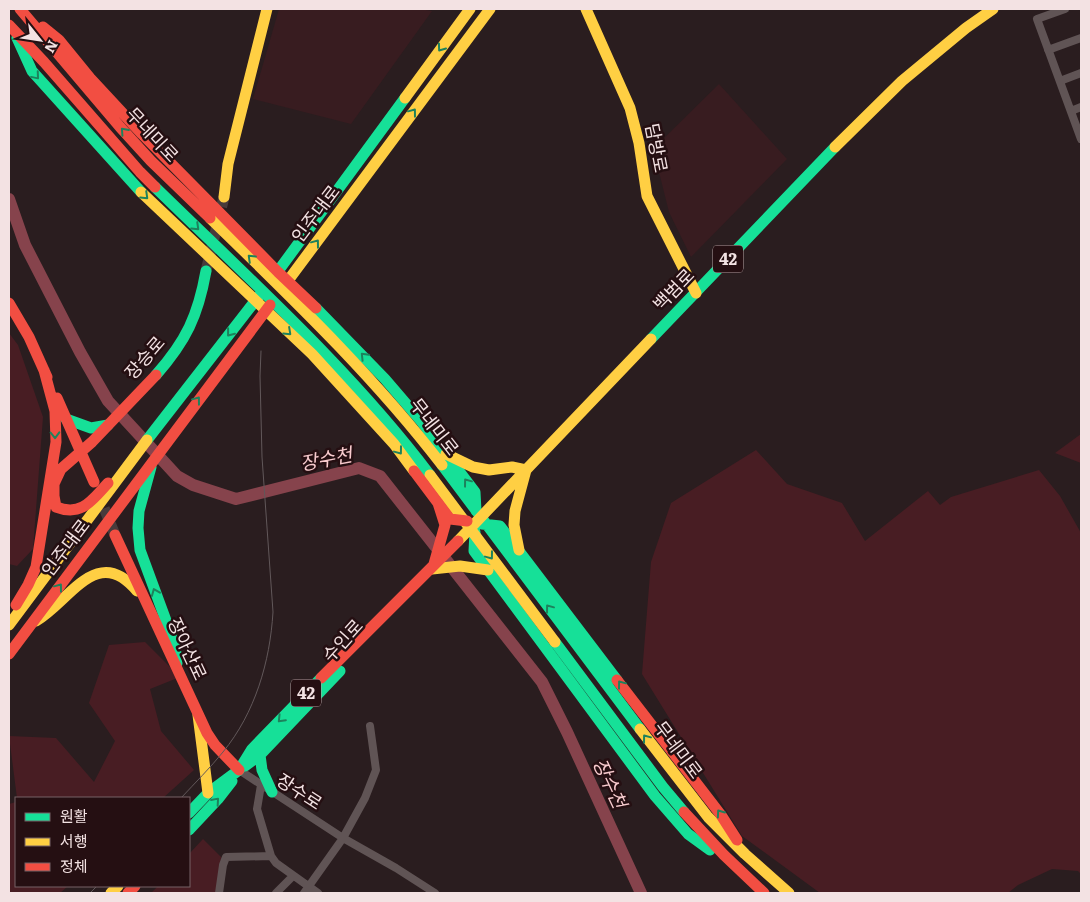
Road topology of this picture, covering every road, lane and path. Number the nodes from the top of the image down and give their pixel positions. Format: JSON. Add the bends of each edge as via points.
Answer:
{"nodes":[{"id":1,"x":21,"y":9,"type":"edge"},
{"id":2,"x":268,"y":9,"type":"edge"},
{"id":3,"x":470,"y":9,"type":"edge"},
{"id":4,"x":490,"y":9,"type":"edge"},
{"id":5,"x":586,"y":9,"type":"edge"},
{"id":6,"x":993,"y":9,"type":"edge"},
{"id":7,"x":1065,"y":9,"type":"edge"},
{"id":8,"x":12,"y":29,"type":"edge"},
{"id":9,"x":1081,"y":38,"type":"edge"},
{"id":10,"x":1048,"y":50,"type":"junction"},
{"id":11,"x":1081,"y":73,"type":"edge"},
{"id":12,"x":1060,"y":81,"type":"junction"},
{"id":13,"x":1081,"y":107,"type":"edge"},
{"id":14,"x":1071,"y":111,"type":"junction"},
{"id":15,"x":1081,"y":140,"type":"edge"},
{"id":16,"x":224,"y":197,"type":"tunnel mouth"},
{"id":17,"x":206,"y":270,"type":"tunnel mouth"},
{"id":18,"x":278,"y":272,"type":"junction"},
{"id":19,"x":288,"y":281,"type":"junction"},
{"id":20,"x":696,"y":293,"type":"junction"},
{"id":21,"x":255,"y":301,"type":"junction"},
{"id":22,"x":9,"y":303,"type":"edge"},
{"id":23,"x":265,"y":310,"type":"junction"},
{"id":24,"x":44,"y":370,"type":"junction"},
{"id":25,"x":66,"y":419,"type":"junction"},
{"id":26,"x":110,"y":422,"type":"junction"},
{"id":27,"x":139,"y":451,"type":"junction"},
{"id":28,"x":82,"y":452,"type":"junction"},
{"id":29,"x":446,"y":454,"type":"junction"},
{"id":30,"x":152,"y":463,"type":"junction"},
{"id":31,"x":526,"y":470,"type":"junction"},
{"id":32,"x":94,"y":482,"type":"tunnel mouth"},
{"id":33,"x":438,"y":503,"type":"junction"},
{"id":34,"x":476,"y":523,"type":"junction"},
{"id":35,"x":115,"y":535,"type":"tunnel mouth"},
{"id":36,"x":519,"y":550,"type":"junction"},
{"id":37,"x":488,"y":570,"type":"junction"},
{"id":38,"x":429,"y":571,"type":"junction"},
{"id":39,"x":143,"y":597,"type":"junction"},
{"id":40,"x":9,"y":616,"type":"edge"},
{"id":41,"x":31,"y":624,"type":"junction"},
{"id":42,"x":9,"y":625,"type":"edge"},
{"id":43,"x":9,"y":654,"type":"edge"},
{"id":44,"x":178,"y":672,"type":"junction"},
{"id":45,"x":198,"y":715,"type":"junction"},
{"id":46,"x":370,"y":726,"type":"dead end"},
{"id":47,"x":260,"y":755,"type":"junction"},
{"id":48,"x":239,"y":770,"type":"junction"},
{"id":49,"x":261,"y":785,"type":"junction"},
{"id":50,"x":272,"y":792,"type":"junction"},
{"id":51,"x":208,"y":793,"type":"junction"},
{"id":52,"x":190,"y":812,"type":"edge"},
{"id":53,"x":190,"y":829,"type":"edge"},
{"id":54,"x":343,"y":838,"type":"junction"},
{"id":55,"x":745,"y":854,"type":"junction"},
{"id":56,"x":271,"y":856,"type":"junction"},
{"id":57,"x":734,"y":867,"type":"junction"},
{"id":58,"x":293,"y":876,"type":"junction"},
{"id":59,"x":306,"y":890,"type":"edge"},
{"id":60,"x":219,"y":893,"type":"edge"},
{"id":61,"x":276,"y":893,"type":"edge"},
{"id":62,"x":318,"y":893,"type":"edge"},
{"id":63,"x":435,"y":893,"type":"edge"},
{"id":64,"x":764,"y":893,"type":"edge"},
{"id":65,"x":789,"y":893,"type":"edge"}],
"edges":[{"from":1,"to":18,"type":"main road","via":[[59,40],[136,127]]},
{"from":55,"to":1,"type":"main road","name":"무네미로","one_way":true,"via":[[708,817],[676,777],[412,426],[314,320],[120,127]]},
{"from":2,"to":16,"type":"main road","via":[[228,164]]},
{"from":3,"to":18,"type":"main road","name":"인주대로","one_way":true},
{"from":19,"to":4,"type":"main road","name":"인주대로","one_way":true},
{"from":5,"to":20,"type":"main road","name":"담방로","via":[[630,108],[647,196]]},
{"from":6,"to":20,"type":"main road","name":"백범로","number":"42","via":[[902,81]]},
{"from":7,"to":10,"type":"street","via":[[1037,20]]},
{"from":8,"to":21,"type":"main road","one_way":true,"via":[[32,71],[45,86],[132,182]]},
{"from":8,"to":57,"type":"main road","name":"무네미로","one_way":true,"via":[[140,172],[323,352],[400,435],[663,787]]},
{"from":9,"to":10,"type":"street"},
{"from":10,"to":12,"type":"street"},
{"from":11,"to":12,"type":"street"},
{"from":12,"to":14,"type":"street"},
{"from":13,"to":14,"type":"street"},
{"from":14,"to":15,"type":"street"},
{"from":17,"to":26,"type":"main road","name":"장승로","via":[[195,318],[183,340]]},
{"from":18,"to":19,"type":"main road"},
{"from":18,"to":21,"type":"main road","name":"인주대로"},
{"from":19,"to":23,"type":"main road","name":"인주대로"},
{"from":29,"to":19,"type":"main road","one_way":true,"via":[[385,378]]},
{"from":20,"to":31,"type":"main road","name":"백범로","number":"42"},
{"from":21,"to":23,"type":"main road"},
{"from":21,"to":27,"type":"main road","name":"인주대로","one_way":true},
{"from":22,"to":24,"type":"main road"},
{"from":30,"to":23,"type":"main road","name":"인주대로","one_way":true},
{"from":23,"to":33,"type":"main road","one_way":true,"via":[[361,406]]},
{"from":24,"to":25,"type":"main road"},
{"from":24,"to":40,"type":"main road","one_way":true,"via":[[55,411],[56,442],[36,568]]},
{"from":25,"to":26,"type":"main road","via":[[91,428]]},
{"from":25,"to":28,"type":"main road"},
{"from":26,"to":28,"type":"main road","name":"장승로"},
{"from":27,"to":28,"type":"main road","name":"장승로","via":[[83,508],[66,512],[56,507],[53,500],[56,477]]},
{"from":27,"to":42,"type":"main road","name":"인주대로"},
{"from":28,"to":32,"type":"main road"},
{"from":29,"to":31,"type":"main road","via":[[473,467]]},
{"from":34,"to":29,"type":"main road","one_way":true,"via":[[475,492]]},
{"from":41,"to":30,"type":"main road","name":"인주대로","one_way":true},
{"from":44,"to":30,"type":"main road","one_way":true,"via":[[175,645],[140,550],[139,511]]},
{"from":31,"to":34,"type":"main road","name":"백범로","number":"42"},
{"from":31,"to":36,"type":"main road","via":[[515,511]]},
{"from":33,"to":34,"type":"main road","via":[[450,518]]},
{"from":33,"to":38,"type":"main road","via":[[446,525]]},
{"from":34,"to":36,"type":"main road","via":[[500,526]]},
{"from":34,"to":37,"type":"main road","via":[[474,551]]},
{"from":34,"to":38,"type":"main road","name":"수인로","number":"42"},
{"from":35,"to":39,"type":"main road","name":"장아산로"},
{"from":55,"to":36,"type":"main road","one_way":true,"via":[[722,815]]},
{"from":37,"to":38,"type":"main road","via":[[461,565]]},
{"from":37,"to":57,"type":"main road","via":[[655,796],[688,834]]},
{"from":38,"to":47,"type":"main road","name":"수인로","number":"42"},
{"from":38,"to":48,"type":"main road","name":"수인로","number":"42","one_way":true,"via":[[252,749]]},
{"from":39,"to":41,"type":"main road","via":[[120,576],[96,574]]},
{"from":39,"to":44,"type":"main road","name":"장아산로"},
{"from":41,"to":43,"type":"main road","name":"인주대로"},
{"from":44,"to":45,"type":"main road","name":"장아산로"},
{"from":45,"to":48,"type":"main road","name":"장아산로","via":[[215,745]]},
{"from":45,"to":51,"type":"main road"},
{"from":46,"to":54,"type":"street","via":[[376,770]]},
{"from":47,"to":48,"type":"main road","name":"수인로","number":"42"},
{"from":47,"to":50,"type":"main road","via":[[262,770]]},
{"from":48,"to":49,"type":"street","name":"장수로"},
{"from":48,"to":51,"type":"main road","name":"수인로","number":"42"},
{"from":53,"to":48,"type":"main road","name":"수인로","number":"42","one_way":true},
{"from":49,"to":50,"type":"street","name":"장수로"},
{"from":49,"to":56,"type":"street","via":[[257,809]]},
{"from":50,"to":54,"type":"street","name":"장수로"},
{"from":51,"to":52,"type":"main road","name":"수인로","number":"42"},
{"from":54,"to":59,"type":"street"},
{"from":54,"to":63,"type":"street","name":"장수로"},
{"from":55,"to":65,"type":"main road","name":"무네미로"},
{"from":56,"to":58,"type":"street"},
{"from":56,"to":60,"type":"street","via":[[226,857]]},
{"from":57,"to":64,"type":"main road","name":"무네미로"},
{"from":58,"to":59,"type":"street"},
{"from":58,"to":61,"type":"street"},
{"from":59,"to":62,"type":"street"}]}
